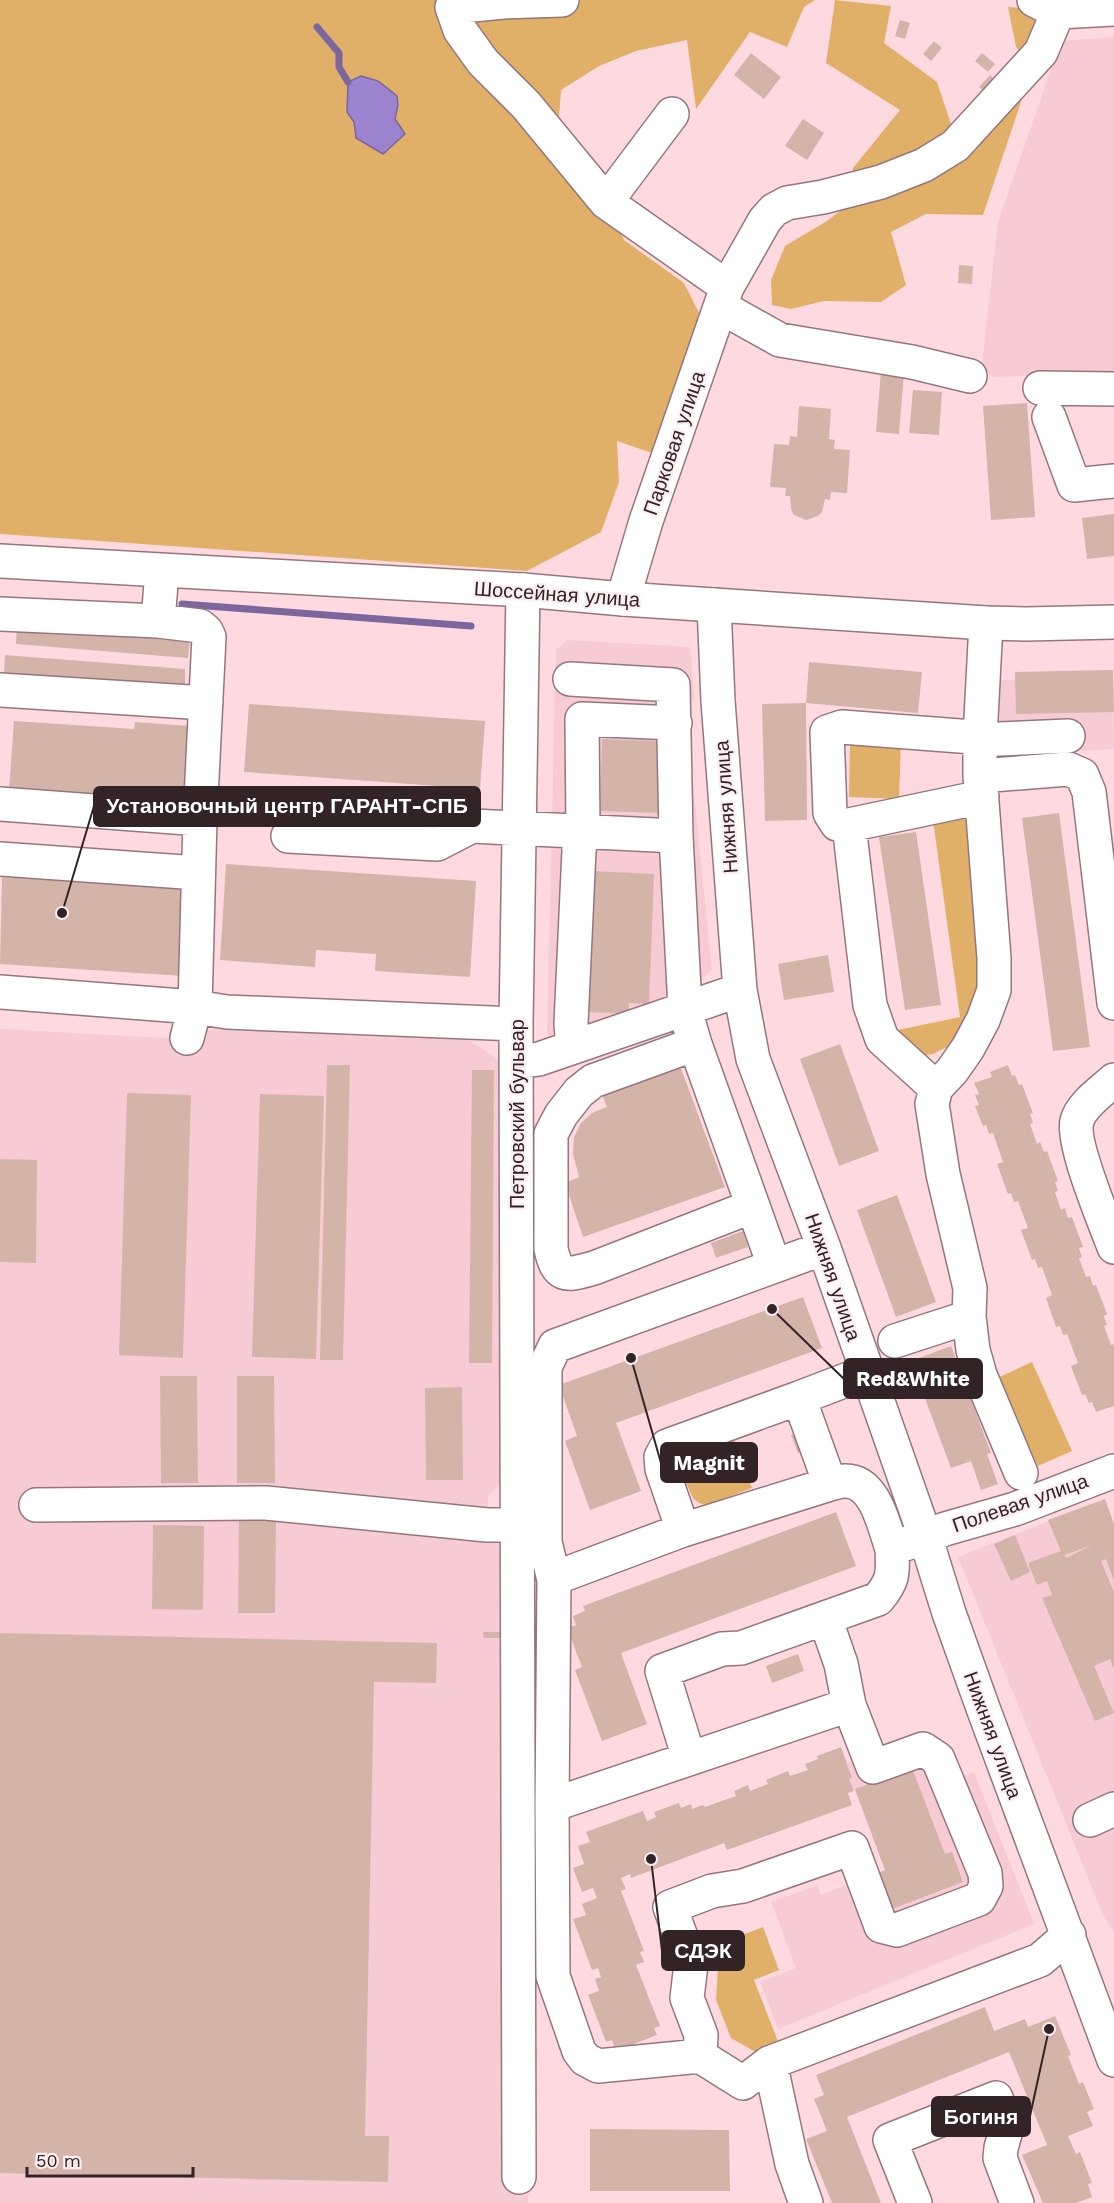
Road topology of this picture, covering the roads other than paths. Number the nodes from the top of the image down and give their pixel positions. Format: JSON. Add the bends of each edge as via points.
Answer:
{"nodes":[{"id":1,"x":562,"y":0,"type":"edge"},
{"id":2,"x":1046,"y":6,"type":"edge"},
{"id":3,"x":1114,"y":9,"type":"edge"},
{"id":4,"x":672,"y":114,"type":"dead end"},
{"id":5,"x":606,"y":202,"type":"junction"},
{"id":6,"x":724,"y":297,"type":"junction"},
{"id":7,"x":970,"y":376,"type":"dead end"},
{"id":8,"x":1114,"y":389,"type":"edge"},
{"id":9,"x":1114,"y":481,"type":"edge"},
{"id":10,"x":0,"y":561,"type":"edge"},
{"id":11,"x":162,"y":571,"type":"junction"},
{"id":12,"x":523,"y":590,"type":"junction"},
{"id":13,"x":622,"y":599,"type":"junction"},
{"id":14,"x":714,"y":605,"type":"junction"},
{"id":15,"x":0,"y":614,"type":"edge"},
{"id":16,"x":158,"y":621,"type":"junction"},
{"id":17,"x":1114,"y":622,"type":"edge"},
{"id":18,"x":986,"y":623,"type":"junction"},
{"id":19,"x":570,"y":679,"type":"dead end"},
{"id":20,"x":0,"y":690,"type":"edge"},
{"id":21,"x":206,"y":704,"type":"junction"},
{"id":22,"x":675,"y":723,"type":"junction"},
{"id":23,"x":1068,"y":736,"type":"dead end"},
{"id":24,"x":980,"y":738,"type":"junction"},
{"id":25,"x":981,"y":786,"type":"junction"},
{"id":26,"x":1102,"y":791,"type":"edge"},
{"id":27,"x":0,"y":804,"type":"edge"},
{"id":28,"x":200,"y":819,"type":"junction"},
{"id":29,"x":849,"y":825,"type":"junction"},
{"id":30,"x":518,"y":829,"type":"junction"},
{"id":31,"x":583,"y":831,"type":"junction"},
{"id":32,"x":288,"y":836,"type":"dead end"},
{"id":33,"x":676,"y":836,"type":"junction"},
{"id":34,"x":0,"y":859,"type":"edge"},
{"id":35,"x":198,"y":873,"type":"junction"},
{"id":36,"x":740,"y":990,"type":"junction"},
{"id":37,"x":0,"y":992,"type":"edge"},
{"id":38,"x":1114,"y":1000,"type":"edge"},
{"id":39,"x":685,"y":1010,"type":"junction"},
{"id":40,"x":191,"y":1023,"type":"junction"},
{"id":41,"x":516,"y":1024,"type":"junction"},
{"id":42,"x":587,"y":1042,"type":"junction"},
{"id":43,"x":695,"y":1044,"type":"junction"},
{"id":44,"x":517,"y":1062,"type":"junction"},
{"id":45,"x":610,"y":1075,"type":"junction"},
{"id":46,"x":1114,"y":1080,"type":"edge"},
{"id":47,"x":936,"y":1088,"type":"junction"},
{"id":48,"x":753,"y":1206,"type":"junction"},
{"id":49,"x":1114,"y":1247,"type":"edge"},
{"id":50,"x":824,"y":1248,"type":"junction"},
{"id":51,"x":774,"y":1265,"type":"junction"},
{"id":52,"x":969,"y":1317,"type":"junction"},
{"id":53,"x":895,"y":1341,"type":"dead end"},
{"id":54,"x":867,"y":1372,"type":"junction"},
{"id":55,"x":799,"y":1398,"type":"junction"},
{"id":56,"x":1114,"y":1471,"type":"edge"},
{"id":57,"x":1022,"y":1473,"type":"dead end"},
{"id":58,"x":830,"y":1484,"type":"junction"},
{"id":59,"x":36,"y":1504,"type":"dead end"},
{"id":60,"x":518,"y":1525,"type":"junction"},
{"id":61,"x":683,"y":1530,"type":"junction"},
{"id":62,"x":925,"y":1536,"type":"junction"},
{"id":63,"x":892,"y":1549,"type":"junction"},
{"id":64,"x":554,"y":1580,"type":"junction"},
{"id":65,"x":825,"y":1618,"type":"junction"},
{"id":66,"x":849,"y":1705,"type":"junction"},
{"id":67,"x":688,"y":1758,"type":"junction"},
{"id":68,"x":552,"y":1805,"type":"junction"},
{"id":69,"x":1069,"y":1935,"type":"junction"},
{"id":70,"x":700,"y":2056,"type":"junction"},
{"id":71,"x":1114,"y":2060,"type":"edge"},
{"id":72,"x":769,"y":2063,"type":"junction"},
{"id":73,"x":519,"y":2177,"type":"dead end"},
{"id":74,"x":806,"y":2203,"type":"edge"},
{"id":75,"x":915,"y":2203,"type":"edge"},
{"id":76,"x":1017,"y":2203,"type":"edge"}],
"edges":[{"from":1,"to":5,"type":"street","via":[[452,7],[460,30],[483,62],[533,113]]},
{"from":2,"to":3,"type":"street"},
{"from":2,"to":6,"type":"street","name":"Парковая улица","via":[[1041,52],[955,146],[924,165],[881,182],[787,203],[774,210]]},
{"from":4,"to":5,"type":"street"},
{"from":5,"to":6,"type":"street"},
{"from":6,"to":7,"type":"street","via":[[780,340]]},
{"from":6,"to":13,"type":"street","name":"Парковая улица"},
{"from":8,"to":9,"type":"street","via":[[1044,402],[1074,485]]},
{"from":10,"to":11,"type":"street","name":"Шоссейная улица"},
{"from":11,"to":12,"type":"street","name":"Шоссейная улица"},
{"from":11,"to":16,"type":"street"},
{"from":12,"to":13,"type":"street","name":"Шоссейная улица"},
{"from":12,"to":30,"type":"street","name":"Петровский бульвар"},
{"from":13,"to":14,"type":"street","name":"Шоссейная улица"},
{"from":14,"to":18,"type":"street","name":"Шоссейная улица"},
{"from":14,"to":36,"type":"street","name":"Нижняя улица"},
{"from":15,"to":16,"type":"street"},
{"from":16,"to":21,"type":"street","via":[[200,626],[206,631]]},
{"from":17,"to":18,"type":"street","name":"Шоссейная улица"},
{"from":18,"to":24,"type":"street"},
{"from":19,"to":22,"type":"street","via":[[673,685]]},
{"from":20,"to":21,"type":"street"},
{"from":21,"to":28,"type":"street"},
{"from":22,"to":31,"type":"street","via":[[582,720]]},
{"from":22,"to":33,"type":"street"},
{"from":23,"to":24,"type":"street"},
{"from":24,"to":25,"type":"street"},
{"from":24,"to":29,"type":"street","via":[[842,727],[827,732],[830,813],[837,824]]},
{"from":25,"to":26,"type":"street","via":[[1068,769]]},
{"from":25,"to":29,"type":"street"},
{"from":25,"to":47,"type":"street","via":[[994,990],[968,1048]]},
{"from":26,"to":38,"type":"street"},
{"from":27,"to":28,"type":"street"},
{"from":28,"to":35,"type":"street"},
{"from":29,"to":47,"type":"street","via":[[870,1005],[882,1039]]},
{"from":30,"to":31,"type":"street"},
{"from":30,"to":32,"type":"street","via":[[472,826],[437,844]]},
{"from":30,"to":41,"type":"street","name":"Петровский бульвар"},
{"from":31,"to":33,"type":"street"},
{"from":31,"to":42,"type":"street","via":[[572,1013]]},
{"from":33,"to":39,"type":"street"},
{"from":34,"to":35,"type":"street"},
{"from":35,"to":40,"type":"street"},
{"from":36,"to":39,"type":"street"},
{"from":36,"to":50,"type":"street","name":"Нижняя улица","via":[[753,1059]]},
{"from":37,"to":40,"type":"street"},
{"from":39,"to":42,"type":"street"},
{"from":39,"to":43,"type":"street"},
{"from":40,"to":41,"type":"street","via":[[227,1012],[376,1026]]},
{"from":41,"to":44,"type":"street","name":"Петровский бульвар"},
{"from":42,"to":44,"type":"street","via":[[539,1059]]},
{"from":42,"to":45,"type":"street"},
{"from":43,"to":45,"type":"street"},
{"from":43,"to":48,"type":"street"},
{"from":44,"to":60,"type":"street","name":"Петровский бульвар"},
{"from":45,"to":48,"type":"street","via":[[579,1092],[551,1134],[551,1249],[561,1272],[570,1274],[594,1268]]},
{"from":46,"to":49,"type":"street","via":[[1085,1107],[1077,1121],[1077,1143]]},
{"from":47,"to":52,"type":"street","via":[[932,1104],[942,1174],[969,1288]]},
{"from":48,"to":51,"type":"street"},
{"from":50,"to":51,"type":"street"},
{"from":50,"to":54,"type":"street","name":"Нижняя улица"},
{"from":51,"to":64,"type":"street","via":[[555,1346],[545,1367],[544,1542]]},
{"from":52,"to":53,"type":"street"},
{"from":52,"to":57,"type":"street","via":[[980,1375]]},
{"from":54,"to":55,"type":"street"},
{"from":54,"to":62,"type":"street","name":"Нижняя улица"},
{"from":55,"to":58,"type":"street"},
{"from":55,"to":61,"type":"street","via":[[668,1446],[661,1456],[662,1469]]},
{"from":56,"to":62,"type":"street","name":"Полевая улица","via":[[1015,1509]]},
{"from":58,"to":61,"type":"street"},
{"from":58,"to":63,"type":"street","via":[[844,1480],[855,1483],[872,1496]]},
{"from":59,"to":60,"type":"street","via":[[266,1503]]},
{"from":60,"to":73,"type":"street","name":"Петровский бульвар"},
{"from":61,"to":64,"type":"street"},
{"from":62,"to":63,"type":"street","name":"Полевая улица"},
{"from":62,"to":69,"type":"street","name":"Нижняя улица","via":[[983,1708]]},
{"from":63,"to":65,"type":"street","via":[[893,1576],[878,1599]]},
{"from":64,"to":68,"type":"street"},
{"from":65,"to":66,"type":"street","via":[[841,1664]]},
{"from":65,"to":67,"type":"street","via":[[662,1671]]},
{"from":66,"to":67,"type":"street"},
{"from":66,"to":70,"type":"street","via":[[873,1767],[922,1749],[938,1759],[985,1873],[986,1886],[979,1899],[897,1930],[881,1926],[852,1848],[670,1907],[691,1964],[687,1998],[700,2035]]},
{"from":67,"to":68,"type":"street"},
{"from":68,"to":70,"type":"street","via":[[553,1976],[579,2051],[598,2066]]},
{"from":69,"to":71,"type":"street","name":"Нижняя улица"},
{"from":69,"to":72,"type":"street","via":[[1040,1960]]},
{"from":70,"to":72,"type":"street","via":[[743,2083]]},
{"from":72,"to":74,"type":"street","via":[[792,2164]]},
{"from":75,"to":76,"type":"street","via":[[890,2140],[996,2098],[1007,2127],[1000,2158]]}]}
